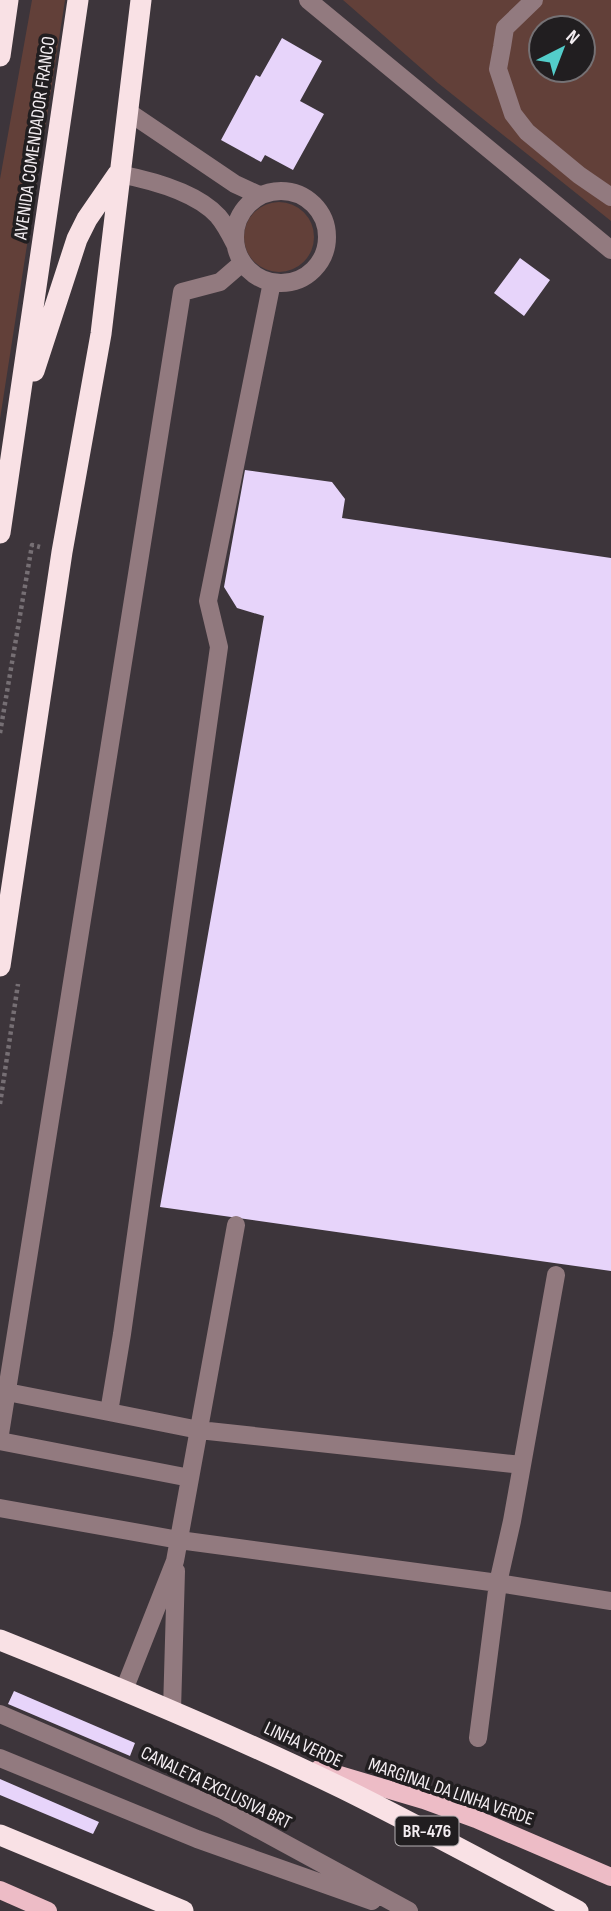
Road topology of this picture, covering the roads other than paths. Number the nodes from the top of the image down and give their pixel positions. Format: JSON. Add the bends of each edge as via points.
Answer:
{"nodes":[{"id":1,"x":8,"y":0,"type":"edge"},
{"id":2,"x":78,"y":0,"type":"edge"},
{"id":3,"x":308,"y":0,"type":"edge"},
{"id":4,"x":534,"y":0,"type":"edge"},
{"id":5,"x":142,"y":1,"type":"edge"},
{"id":6,"x":0,"y":55,"type":"edge"},
{"id":7,"x":127,"y":111,"type":"junction"},
{"id":8,"x":118,"y":174,"type":"junction"},
{"id":9,"x":259,"y":195,"type":"junction"},
{"id":10,"x":611,"y":197,"type":"edge"},
{"id":11,"x":235,"y":244,"type":"junction"},
{"id":12,"x":611,"y":250,"type":"edge"},
{"id":13,"x":242,"y":263,"type":"junction"},
{"id":14,"x":272,"y":282,"type":"junction"},
{"id":15,"x":15,"y":427,"type":"junction"},
{"id":16,"x":0,"y":533,"type":"edge"},
{"id":17,"x":0,"y":967,"type":"edge"},
{"id":18,"x":236,"y":1225,"type":"dead end"},
{"id":19,"x":556,"y":1275,"type":"dead end"},
{"id":20,"x":7,"y":1392,"type":"junction"},
{"id":21,"x":109,"y":1412,"type":"junction"},
{"id":22,"x":199,"y":1430,"type":"junction"},
{"id":23,"x":0,"y":1434,"type":"edge"},
{"id":24,"x":0,"y":1441,"type":"edge"},
{"id":25,"x":522,"y":1465,"type":"junction"},
{"id":26,"x":190,"y":1478,"type":"junction"},
{"id":27,"x":0,"y":1508,"type":"edge"},
{"id":28,"x":180,"y":1540,"type":"junction"},
{"id":29,"x":175,"y":1561,"type":"junction"},
{"id":30,"x":498,"y":1583,"type":"junction"},
{"id":31,"x":611,"y":1601,"type":"edge"},
{"id":32,"x":0,"y":1640,"type":"edge"},
{"id":33,"x":124,"y":1690,"type":"junction"},
{"id":34,"x":172,"y":1710,"type":"junction"},
{"id":35,"x":0,"y":1714,"type":"edge"},
{"id":36,"x":478,"y":1738,"type":"dead end"},
{"id":37,"x":274,"y":1756,"type":"junction"},
{"id":38,"x":0,"y":1758,"type":"edge"},
{"id":39,"x":0,"y":1835,"type":"edge"},
{"id":40,"x":611,"y":1877,"type":"edge"},
{"id":41,"x":0,"y":1890,"type":"edge"},
{"id":42,"x":48,"y":1911,"type":"edge"},
{"id":43,"x":183,"y":1911,"type":"edge"},
{"id":44,"x":402,"y":1911,"type":"edge"},
{"id":45,"x":409,"y":1911,"type":"edge"},
{"id":46,"x":578,"y":1911,"type":"edge"}],
"edges":[{"from":1,"to":6,"type":"highway"},
{"from":2,"to":15,"type":"highway","name":"AVENIDA COMENDADOR FRANCO"},
{"from":3,"to":12,"type":"street"},
{"from":4,"to":10,"type":"street","via":[[505,28],[498,69],[513,114],[527,132]]},
{"from":5,"to":7,"type":"highway"},
{"from":7,"to":8,"type":"highway"},
{"from":7,"to":9,"type":"street","via":[[235,184]]},
{"from":8,"to":11,"type":"street","via":[[164,185],[201,203],[221,219]]},
{"from":8,"to":15,"type":"highway","via":[[77,239]]},
{"from":8,"to":17,"type":"highway","via":[[97,358],[62,552]]},
{"from":9,"to":11,"type":"street","via":[[243,209]]},
{"from":9,"to":14,"type":"street","via":[[280,190],[300,194],[314,203],[328,228],[327,251],[307,277],[288,284]]},
{"from":11,"to":13,"type":"street"},
{"from":13,"to":14,"type":"street","via":[[254,275]]},
{"from":13,"to":20,"type":"street","via":[[220,282],[182,292]]},
{"from":14,"to":21,"type":"street","via":[[208,601],[219,647]]},
{"from":15,"to":16,"type":"highway","name":"AVENIDA COMENDADOR FRANCO"},
{"from":18,"to":22,"type":"street"},
{"from":19,"to":25,"type":"street"},
{"from":20,"to":21,"type":"street"},
{"from":20,"to":23,"type":"street"},
{"from":21,"to":22,"type":"street"},
{"from":22,"to":25,"type":"street"},
{"from":22,"to":26,"type":"street"},
{"from":24,"to":26,"type":"street"},
{"from":25,"to":30,"type":"street"},
{"from":26,"to":28,"type":"street"},
{"from":27,"to":28,"type":"street"},
{"from":28,"to":29,"type":"street"},
{"from":28,"to":30,"type":"street"},
{"from":29,"to":33,"type":"street"},
{"from":29,"to":34,"type":"street"},
{"from":30,"to":31,"type":"street"},
{"from":30,"to":36,"type":"street"},
{"from":32,"to":33,"type":"highway","name":"LINHA VERDE","number":"BR-476"},
{"from":33,"to":34,"type":"highway","name":"LINHA VERDE","number":"BR-476"},
{"from":34,"to":37,"type":"highway","name":"LINHA VERDE","number":"BR-476"},
{"from":35,"to":45,"type":"street","name":"CANALETA EXCLUSIVA BRT","via":[[223,1810]]},
{"from":37,"to":40,"type":"main road","name":"MARGINAL DA LINHA VERDE","via":[[476,1819]]},
{"from":37,"to":46,"type":"highway","name":"LINHA VERDE","number":"BR-476"},
{"from":38,"to":44,"type":"street","via":[[209,1844]]},
{"from":39,"to":43,"type":"highway"},
{"from":41,"to":42,"type":"main road"}]}
